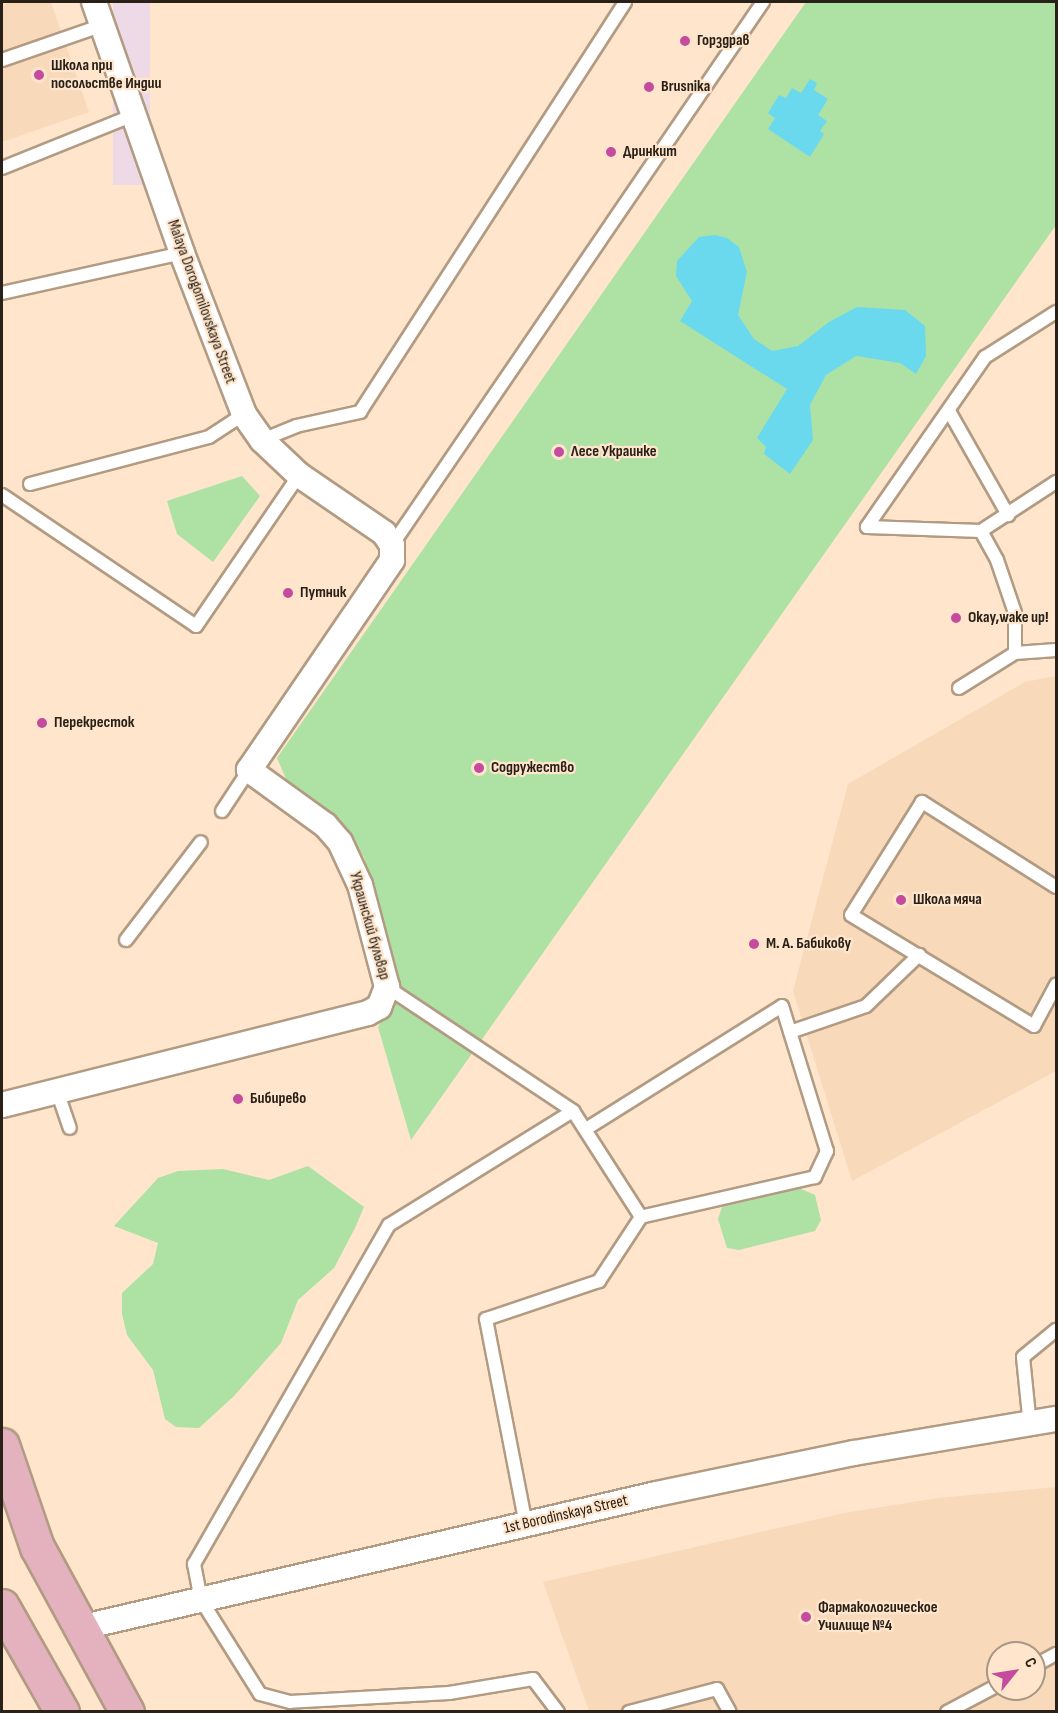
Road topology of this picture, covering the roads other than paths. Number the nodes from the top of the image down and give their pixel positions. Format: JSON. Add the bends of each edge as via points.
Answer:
{"nodes":[{"id":1,"x":94,"y":2,"type":"edge"},
{"id":2,"x":625,"y":2,"type":"edge"},
{"id":3,"x":763,"y":2,"type":"edge"},
{"id":4,"x":103,"y":25,"type":"junction"},
{"id":5,"x":2,"y":60,"type":"edge"},
{"id":6,"x":134,"y":116,"type":"junction"},
{"id":7,"x":2,"y":168,"type":"edge"},
{"id":8,"x":182,"y":253,"type":"junction"},
{"id":9,"x":2,"y":293,"type":"edge"},
{"id":10,"x":1056,"y":312,"type":"edge"},
{"id":11,"x":949,"y":411,"type":"junction"},
{"id":12,"x":244,"y":414,"type":"junction"},
{"id":13,"x":262,"y":440,"type":"junction"},
{"id":14,"x":299,"y":475,"type":"junction"},
{"id":15,"x":1056,"y":482,"type":"edge"},
{"id":16,"x":30,"y":484,"type":"dead end"},
{"id":17,"x":2,"y":495,"type":"edge"},
{"id":18,"x":1008,"y":514,"type":"junction"},
{"id":19,"x":981,"y":531,"type":"junction"},
{"id":20,"x":392,"y":545,"type":"junction"},
{"id":21,"x":1056,"y":650,"type":"edge"},
{"id":22,"x":1015,"y":653,"type":"junction"},
{"id":23,"x":959,"y":688,"type":"dead end"},
{"id":24,"x":249,"y":770,"type":"junction"},
{"id":25,"x":222,"y":811,"type":"dead end"},
{"id":26,"x":201,"y":842,"type":"dead end"},
{"id":27,"x":1056,"y":887,"type":"edge"},
{"id":28,"x":126,"y":940,"type":"dead end"},
{"id":29,"x":919,"y":955,"type":"junction"},
{"id":30,"x":1056,"y":985,"type":"edge"},
{"id":31,"x":387,"y":987,"type":"junction"},
{"id":32,"x":789,"y":1032,"type":"junction"},
{"id":33,"x":57,"y":1091,"type":"junction"},
{"id":34,"x":2,"y":1105,"type":"edge"},
{"id":35,"x":573,"y":1111,"type":"junction"},
{"id":36,"x":70,"y":1128,"type":"dead end"},
{"id":37,"x":586,"y":1129,"type":"junction"},
{"id":38,"x":641,"y":1217,"type":"junction"},
{"id":39,"x":1056,"y":1330,"type":"edge"},
{"id":40,"x":1056,"y":1419,"type":"edge"},
{"id":41,"x":1030,"y":1426,"type":"junction"},
{"id":42,"x":2,"y":1444,"type":"edge"},
{"id":43,"x":526,"y":1524,"type":"junction"},
{"id":44,"x":201,"y":1600,"type":"junction"},
{"id":45,"x":2,"y":1606,"type":"edge"},
{"id":46,"x":79,"y":1628,"type":"junction"},
{"id":47,"x":986,"y":1691,"type":"edge"},
{"id":48,"x":62,"y":1712,"type":"edge"},
{"id":49,"x":127,"y":1712,"type":"edge"},
{"id":50,"x":558,"y":1712,"type":"edge"},
{"id":51,"x":629,"y":1712,"type":"edge"},
{"id":52,"x":730,"y":1712,"type":"edge"},
{"id":53,"x":947,"y":1712,"type":"edge"}],
"edges":[{"from":1,"to":4,"type":"street","name":"Malaya Dorogomilovskaya Street"},
{"from":2,"to":13,"type":"lane","via":[[360,412],[296,426]]},
{"from":3,"to":20,"type":"lane"},
{"from":4,"to":5,"type":"lane"},
{"from":4,"to":6,"type":"street","name":"Malaya Dorogomilovskaya Street"},
{"from":6,"to":7,"type":"lane"},
{"from":6,"to":8,"type":"street","name":"Malaya Dorogomilovskaya Street"},
{"from":8,"to":9,"type":"lane"},
{"from":8,"to":12,"type":"street","name":"Malaya Dorogomilovskaya Street"},
{"from":10,"to":11,"type":"lane","via":[[985,357]]},
{"from":11,"to":18,"type":"lane"},
{"from":11,"to":19,"type":"lane","via":[[867,527]]},
{"from":12,"to":13,"type":"street","name":"Malaya Dorogomilovskaya Street"},
{"from":12,"to":16,"type":"lane","via":[[209,437]]},
{"from":13,"to":14,"type":"street","name":"Malaya Dorogomilovskaya Street"},
{"from":14,"to":17,"type":"lane","via":[[196,626]]},
{"from":14,"to":20,"type":"street","name":"Malaya Dorogomilovskaya Street","via":[[384,533]]},
{"from":15,"to":18,"type":"lane"},
{"from":18,"to":19,"type":"lane"},
{"from":19,"to":22,"type":"lane","via":[[997,560],[1015,614]]},
{"from":20,"to":24,"type":"street","via":[[393,560]]},
{"from":21,"to":22,"type":"lane"},
{"from":22,"to":23,"type":"lane"},
{"from":24,"to":25,"type":"lane"},
{"from":24,"to":31,"type":"street","name":"Украинский бульвар","via":[[325,825],[340,842],[360,885]]},
{"from":26,"to":28,"type":"lane"},
{"from":27,"to":29,"type":"lane","via":[[922,802],[851,915]]},
{"from":29,"to":30,"type":"lane","via":[[1034,1026]]},
{"from":29,"to":32,"type":"lane","via":[[866,1006]]},
{"from":31,"to":33,"type":"street","name":"Украинский бульвар","via":[[379,1007],[368,1013]]},
{"from":31,"to":35,"type":"lane"},
{"from":32,"to":37,"type":"lane","via":[[782,1006]]},
{"from":32,"to":38,"type":"lane","via":[[827,1152],[815,1177]]},
{"from":33,"to":34,"type":"street","name":"Украинский бульвар"},
{"from":33,"to":36,"type":"lane"},
{"from":35,"to":37,"type":"lane"},
{"from":35,"to":44,"type":"lane","via":[[389,1225],[194,1564]]},
{"from":37,"to":38,"type":"lane"},
{"from":38,"to":43,"type":"lane","via":[[599,1281],[486,1319]]},
{"from":39,"to":41,"type":"lane","via":[[1023,1357]]},
{"from":40,"to":41,"type":"street","name":"1st Borodinskaya Street"},
{"from":41,"to":43,"type":"street","name":"1st Borodinskaya Street","via":[[854,1453]]},
{"from":42,"to":46,"type":"main road","via":[[37,1547]]},
{"from":43,"to":44,"type":"street","name":"1st Borodinskaya Street"},
{"from":44,"to":46,"type":"street","name":"1st Borodinskaya Street"},
{"from":44,"to":50,"type":"lane","via":[[260,1694],[290,1702],[313,1701],[449,1693],[533,1679]]},
{"from":45,"to":48,"type":"main road"},
{"from":46,"to":49,"type":"main road"},
{"from":47,"to":53,"type":"lane"},
{"from":51,"to":52,"type":"lane","via":[[717,1689]]}]}
